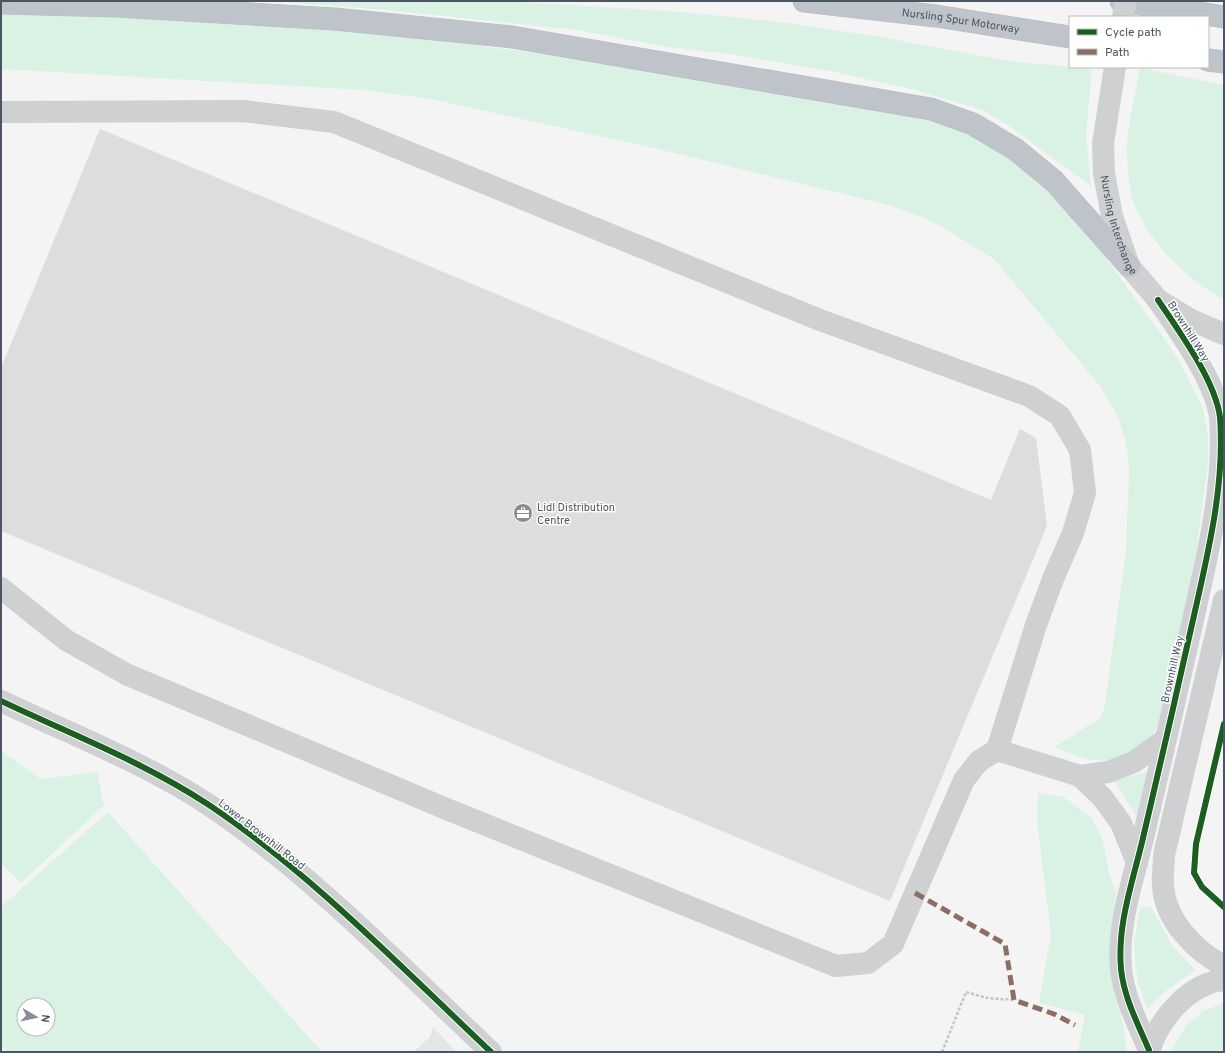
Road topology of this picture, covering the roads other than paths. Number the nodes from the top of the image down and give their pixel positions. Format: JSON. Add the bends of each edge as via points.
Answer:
{"nodes":[{"id":1,"x":804,"y":1,"type":"edge"},
{"id":2,"x":1121,"y":1,"type":"edge"},
{"id":3,"x":1126,"y":1,"type":"edge"},
{"id":4,"x":1,"y":3,"type":"edge"},
{"id":5,"x":1123,"y":16,"type":"edge"},
{"id":6,"x":1224,"y":17,"type":"edge"},
{"id":7,"x":1069,"y":37,"type":"edge"},
{"id":8,"x":1209,"y":60,"type":"edge"},
{"id":9,"x":1224,"y":62,"type":"edge"},
{"id":10,"x":1115,"y":68,"type":"edge"},
{"id":11,"x":1,"y":112,"type":"edge"},
{"id":12,"x":1129,"y":266,"type":"junction"},
{"id":13,"x":1158,"y":300,"type":"junction"},
{"id":14,"x":1224,"y":334,"type":"edge"},
{"id":15,"x":1,"y":588,"type":"edge"},
{"id":16,"x":1224,"y":600,"type":"edge"},
{"id":17,"x":1,"y":701,"type":"edge"},
{"id":18,"x":1166,"y":739,"type":"junction"},
{"id":19,"x":997,"y":750,"type":"junction"},
{"id":20,"x":1080,"y":776,"type":"junction"},
{"id":21,"x":1137,"y":863,"type":"junction"},
{"id":22,"x":1224,"y":966,"type":"edge"},
{"id":23,"x":1224,"y":980,"type":"edge"},
{"id":24,"x":1149,"y":1051,"type":"edge"},
{"id":25,"x":491,"y":1052,"type":"edge"}],
"edges":[{"from":1,"to":7,"type":"highway","name":"Nursling Spur Motorway","via":[[936,16]]},
{"from":2,"to":6,"type":"highway"},
{"from":3,"to":5,"type":"street","bridge":true},
{"from":4,"to":12,"type":"highway","via":[[116,6],[335,19],[512,37],[931,109],[973,124],[1015,149],[1054,181]]},
{"from":8,"to":9,"type":"highway"},
{"from":10,"to":12,"type":"street","name":"Nursling Interchange","via":[[1103,143],[1104,174],[1112,216]]},
{"from":11,"to":19,"type":"street","via":[[243,111],[334,122],[820,320],[1029,396],[1060,416],[1080,450],[1085,493],[1073,533],[1036,624]]},
{"from":12,"to":13,"type":"street","name":"Nursling Interchange"},
{"from":13,"to":14,"type":"street","name":"Nursling Interchange","via":[[1191,320]]},
{"from":13,"to":18,"type":"street","name":"Brownhill Way","via":[[1187,342],[1209,383],[1220,416],[1222,458],[1218,509]]},
{"from":15,"to":19,"type":"street","via":[[66,640],[126,674],[449,810],[836,966],[868,963],[893,944],[964,780],[979,761]]},
{"from":16,"to":22,"type":"street","via":[[1164,855],[1163,887],[1171,916],[1195,946]]},
{"from":17,"to":25,"type":"street","name":"Lower Brownhill Road","via":[[142,767],[208,805],[288,864],[381,946]]},
{"from":18,"to":20,"type":"street","via":[[1134,762],[1108,772]]},
{"from":18,"to":21,"type":"street","name":"Brownhill Way"},
{"from":19,"to":20,"type":"street"},
{"from":20,"to":21,"type":"street","via":[[1102,797],[1121,823]]},
{"from":21,"to":24,"type":"street","name":"Brownhill Way","via":[[1124,916],[1121,969],[1125,992]]},
{"from":23,"to":24,"type":"street","via":[[1196,990],[1175,1005],[1160,1026]]}]}
